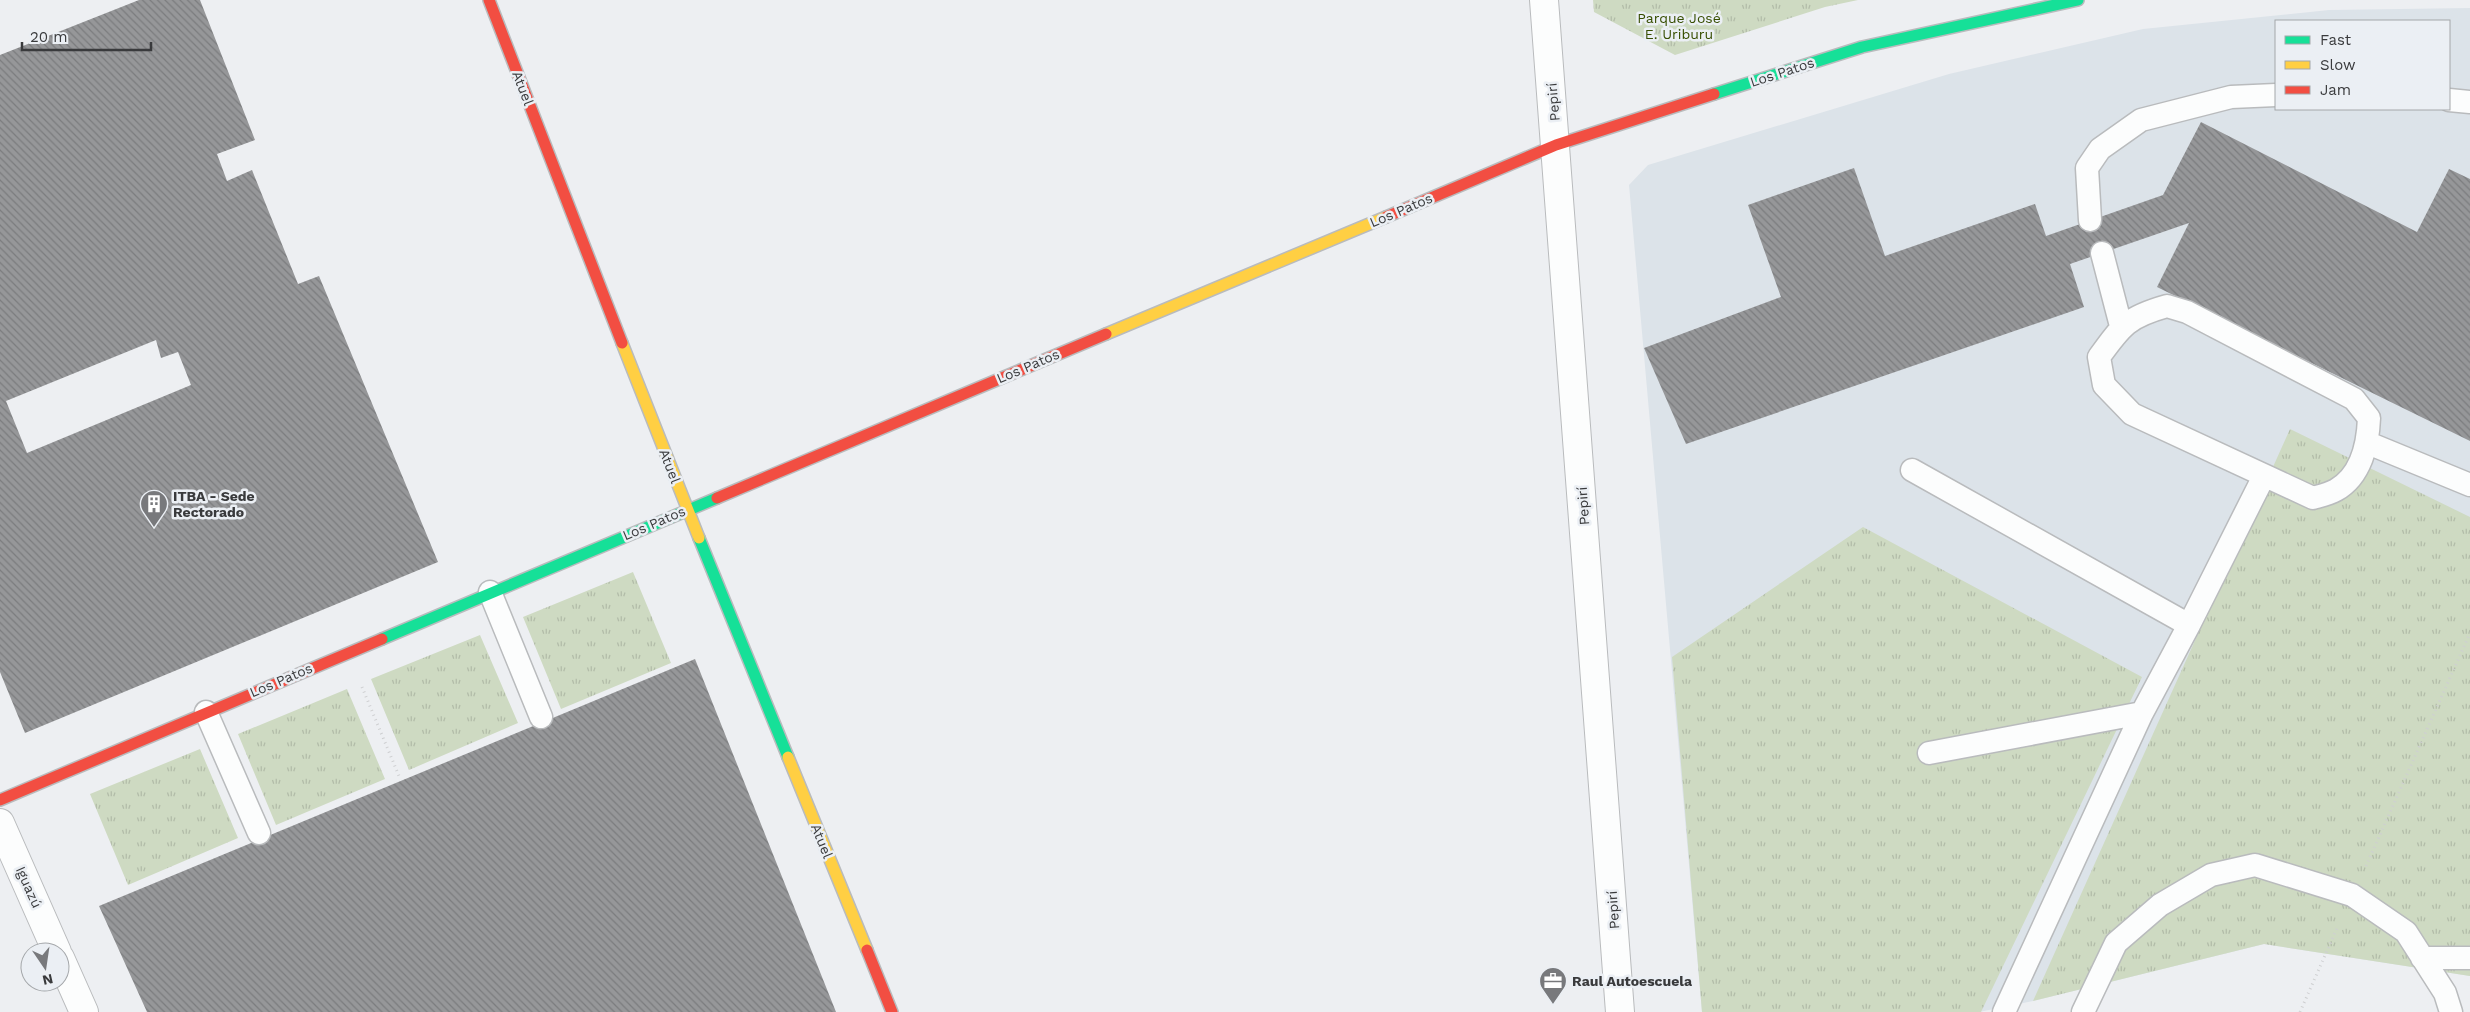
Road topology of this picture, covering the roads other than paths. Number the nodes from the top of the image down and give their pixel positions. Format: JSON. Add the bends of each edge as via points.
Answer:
{"nodes":[{"id":1,"x":489,"y":0,"type":"edge"},
{"id":2,"x":1544,"y":0,"type":"edge"},
{"id":3,"x":2078,"y":0,"type":"edge"},
{"id":4,"x":2275,"y":95,"type":"edge"},
{"id":5,"x":2450,"y":100,"type":"edge"},
{"id":6,"x":2470,"y":102,"type":"edge"},
{"id":7,"x":1556,"y":145,"type":"junction"},
{"id":8,"x":2090,"y":220,"type":"dead end"},
{"id":9,"x":2102,"y":253,"type":"dead end"},
{"id":10,"x":2121,"y":326,"type":"junction"},
{"id":11,"x":2368,"y":443,"type":"junction"},
{"id":12,"x":1912,"y":470,"type":"dead end"},
{"id":13,"x":2264,"y":476,"type":"junction"},
{"id":14,"x":2470,"y":485,"type":"edge"},
{"id":15,"x":687,"y":509,"type":"junction"},
{"id":16,"x":490,"y":592,"type":"junction"},
{"id":17,"x":2189,"y":625,"type":"junction"},
{"id":18,"x":206,"y":712,"type":"junction"},
{"id":19,"x":2142,"y":713,"type":"junction"},
{"id":20,"x":540,"y":717,"type":"dead end"},
{"id":21,"x":1929,"y":753,"type":"dead end"},
{"id":22,"x":0,"y":800,"type":"edge"},
{"id":23,"x":0,"y":823,"type":"edge"},
{"id":24,"x":259,"y":833,"type":"dead end"},
{"id":25,"x":53,"y":942,"type":"edge"},
{"id":26,"x":2422,"y":958,"type":"junction"},
{"id":27,"x":2470,"y":958,"type":"edge"},
{"id":28,"x":70,"y":980,"type":"edge"},
{"id":29,"x":84,"y":1012,"type":"edge"},
{"id":30,"x":892,"y":1012,"type":"edge"},
{"id":31,"x":1620,"y":1012,"type":"edge"},
{"id":32,"x":2004,"y":1012,"type":"edge"},
{"id":33,"x":2083,"y":1012,"type":"edge"},
{"id":34,"x":2451,"y":1012,"type":"edge"}],
"edges":[{"from":1,"to":15,"type":"street","name":"Atuel"},
{"from":2,"to":7,"type":"street","name":"Pepirí"},
{"from":3,"to":7,"type":"street","name":"Los Patos","via":[[1862,47]]},
{"from":4,"to":8,"type":"lane","via":[[2231,97],[2141,120],[2100,149],[2087,168]]},
{"from":5,"to":6,"type":"lane"},
{"from":7,"to":15,"type":"street","name":"Los Patos"},
{"from":7,"to":31,"type":"street","name":"Pepirí"},
{"from":9,"to":10,"type":"lane"},
{"from":10,"to":11,"type":"lane","via":[[2142,313],[2167,306],[2187,312],[2354,399],[2369,418]]},
{"from":10,"to":13,"type":"lane","via":[[2099,357],[2104,385],[2132,414]]},
{"from":11,"to":13,"type":"lane","via":[[2354,475],[2336,490],[2313,498]]},
{"from":11,"to":14,"type":"lane"},
{"from":12,"to":17,"type":"lane"},
{"from":13,"to":17,"type":"lane"},
{"from":15,"to":16,"type":"street","name":"Los Patos"},
{"from":15,"to":30,"type":"street","name":"Atuel"},
{"from":16,"to":18,"type":"street","name":"Los Patos"},
{"from":16,"to":20,"type":"lane"},
{"from":17,"to":19,"type":"lane"},
{"from":18,"to":22,"type":"street","name":"Los Patos"},
{"from":18,"to":24,"type":"lane"},
{"from":19,"to":21,"type":"lane"},
{"from":19,"to":32,"type":"lane"},
{"from":23,"to":25,"type":"street","name":"Iguazú"},
{"from":26,"to":27,"type":"lane"},
{"from":26,"to":33,"type":"lane","via":[[2406,932],[2352,895],[2256,865],[2211,875],[2160,905],[2116,943]]},
{"from":26,"to":34,"type":"lane","via":[[2445,994]]},
{"from":28,"to":29,"type":"street"}]}
